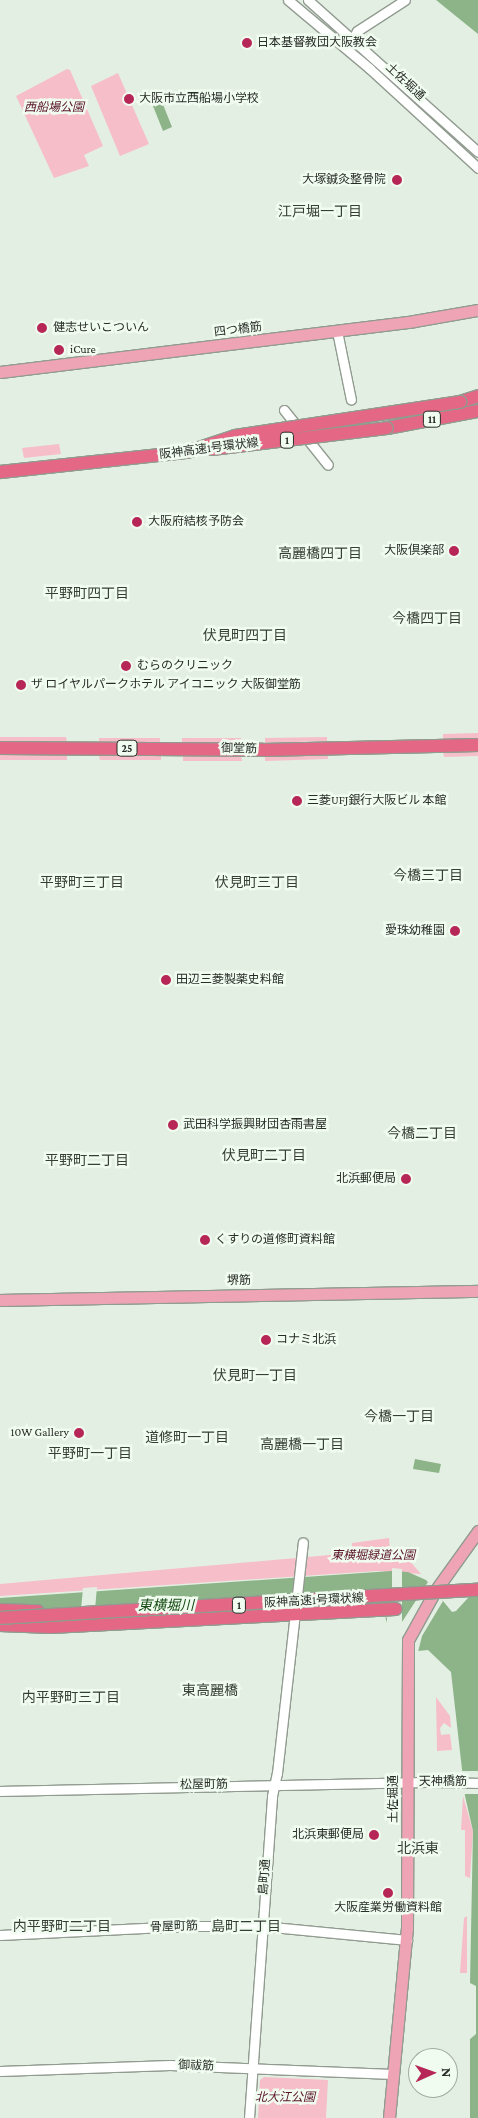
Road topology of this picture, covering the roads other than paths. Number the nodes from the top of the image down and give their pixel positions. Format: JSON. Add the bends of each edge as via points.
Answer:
{"nodes":[{"id":1,"x":288,"y":0,"type":"edge"},
{"id":2,"x":308,"y":0,"type":"edge"},
{"id":3,"x":405,"y":0,"type":"edge"},
{"id":4,"x":351,"y":39,"type":"junction"},
{"id":5,"x":347,"y":50,"type":"junction"},
{"id":6,"x":478,"y":152,"type":"edge"},
{"id":7,"x":478,"y":168,"type":"edge"},
{"id":8,"x":478,"y":310,"type":"edge"},
{"id":9,"x":337,"y":331,"type":"junction"},
{"id":10,"x":0,"y":372,"type":"edge"},
{"id":11,"x":478,"y":396,"type":"edge"},
{"id":12,"x":351,"y":400,"type":"dead end"},
{"id":13,"x":478,"y":400,"type":"edge"},
{"id":14,"x":460,"y":402,"type":"junction"},
{"id":15,"x":284,"y":410,"type":"dead end"},
{"id":16,"x":478,"y":411,"type":"edge"},
{"id":17,"x":478,"y":420,"type":"edge"},
{"id":18,"x":386,"y":428,"type":"junction"},
{"id":19,"x":187,"y":452,"type":"junction"},
{"id":20,"x":328,"y":465,"type":"dead end"},
{"id":21,"x":0,"y":472,"type":"edge"},
{"id":22,"x":478,"y":745,"type":"edge"},
{"id":23,"x":0,"y":748,"type":"edge"},
{"id":24,"x":478,"y":1291,"type":"edge"},
{"id":25,"x":0,"y":1300,"type":"edge"},
{"id":26,"x":478,"y":1531,"type":"edge"},
{"id":27,"x":303,"y":1544,"type":"dead end"},
{"id":28,"x":478,"y":1590,"type":"edge"},
{"id":29,"x":396,"y":1609,"type":"dead end"},
{"id":30,"x":0,"y":1610,"type":"edge"},
{"id":31,"x":98,"y":1612,"type":"junction"},
{"id":32,"x":294,"y":1617,"type":"junction"},
{"id":33,"x":0,"y":1618,"type":"edge"},
{"id":34,"x":0,"y":1625,"type":"edge"},
{"id":35,"x":408,"y":1782,"type":"junction"},
{"id":36,"x":478,"y":1783,"type":"edge"},
{"id":37,"x":274,"y":1784,"type":"junction"},
{"id":38,"x":0,"y":1791,"type":"edge"},
{"id":39,"x":262,"y":1926,"type":"junction"},
{"id":40,"x":0,"y":1935,"type":"edge"},
{"id":41,"x":407,"y":1940,"type":"junction"},
{"id":42,"x":253,"y":2068,"type":"junction"},
{"id":43,"x":0,"y":2071,"type":"edge"},
{"id":44,"x":393,"y":2074,"type":"junction"},
{"id":45,"x":249,"y":2118,"type":"edge"},
{"id":46,"x":389,"y":2118,"type":"edge"}],
"edges":[{"from":1,"to":5,"type":"street","name":"土佐堀通"},
{"from":2,"to":4,"type":"street","name":"土佐堀通"},
{"from":3,"to":4,"type":"street"},
{"from":4,"to":5,"type":"street"},
{"from":4,"to":6,"type":"street","name":"土佐堀通"},
{"from":5,"to":7,"type":"street","name":"土佐堀通"},
{"from":8,"to":9,"type":"main road","name":"四つ橋筋"},
{"from":9,"to":10,"type":"main road","name":"四つ橋筋"},
{"from":9,"to":12,"type":"street"},
{"from":11,"to":14,"type":"highway"},
{"from":13,"to":14,"type":"highway"},
{"from":14,"to":19,"type":"highway","bridge":true,"via":[[235,436]]},
{"from":15,"to":20,"type":"street"},
{"from":16,"to":18,"type":"highway","number":"11"},
{"from":17,"to":18,"type":"highway","name":"阪神高速1号環状線","number":"1"},
{"from":18,"to":19,"type":"highway","name":"阪神高速1号環状線","number":"1","bridge":true},
{"from":19,"to":21,"type":"highway","name":"阪神高速1号環状線","number":"1"},
{"from":22,"to":23,"type":"highway","name":"御堂筋","number":"25","via":[[262,750]]},
{"from":24,"to":25,"type":"main road","name":"堺筋"},
{"from":26,"to":35,"type":"main road","name":"土佐堀通","via":[[414,1625],[407,1650]]},
{"from":27,"to":32,"type":"street","name":"島町通"},
{"from":28,"to":31,"type":"highway","name":"阪神高速1号環状線","number":"1","bridge":true},
{"from":29,"to":32,"type":"highway"},
{"from":30,"to":31,"type":"highway","bridge":true},
{"from":31,"to":33,"type":"highway","name":"阪神高速1号環状線","number":"1","bridge":true},
{"from":32,"to":34,"type":"highway"},
{"from":32,"to":37,"type":"street","name":"島町通"},
{"from":35,"to":36,"type":"street","name":"天神橋筋","bridge":true},
{"from":35,"to":37,"type":"street","name":"松屋町筋"},
{"from":35,"to":41,"type":"main road","name":"土佐堀通"},
{"from":37,"to":38,"type":"street","name":"松屋町筋"},
{"from":37,"to":39,"type":"street","name":"島町通"},
{"from":39,"to":40,"type":"street","name":"骨屋町筋","via":[[185,1926]]},
{"from":39,"to":41,"type":"street","name":"骨屋町筋"},
{"from":39,"to":42,"type":"street","name":"島町通"},
{"from":41,"to":44,"type":"main road","name":"土佐堀通"},
{"from":42,"to":43,"type":"street","name":"御祓筋","via":[[170,2065]]},
{"from":42,"to":44,"type":"street","name":"御祓筋"},
{"from":42,"to":45,"type":"street","name":"島町通"},
{"from":44,"to":46,"type":"main road","name":"土佐堀通"}]}
